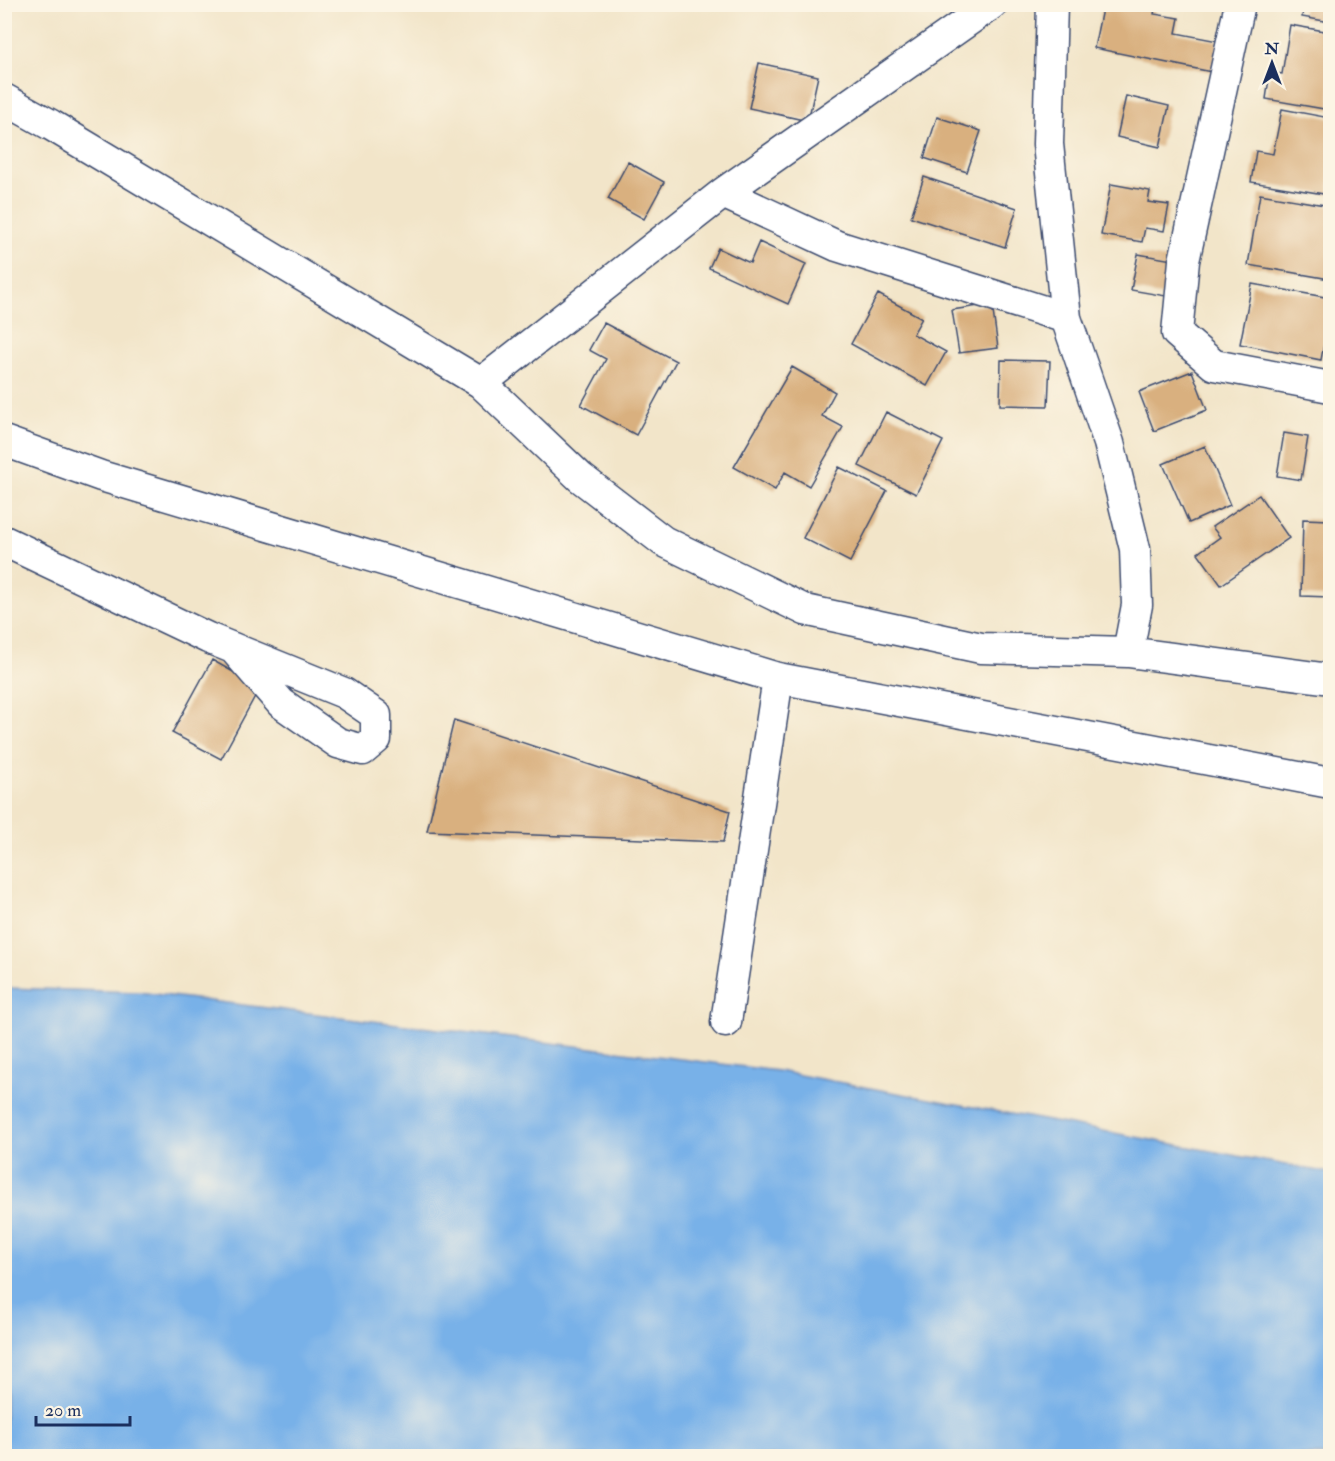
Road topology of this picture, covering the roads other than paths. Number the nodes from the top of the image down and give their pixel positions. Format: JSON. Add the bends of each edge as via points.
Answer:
{"nodes":[{"id":1,"x":992,"y":4,"type":"edge"},
{"id":2,"x":1052,"y":4,"type":"edge"},
{"id":3,"x":1240,"y":4,"type":"edge"},
{"id":4,"x":4,"y":99,"type":"edge"},
{"id":5,"x":723,"y":193,"type":"junction"},
{"id":6,"x":1066,"y":318,"type":"junction"},
{"id":7,"x":481,"y":383,"type":"junction"},
{"id":8,"x":1330,"y":387,"type":"edge"},
{"id":9,"x":4,"y":441,"type":"edge"},
{"id":10,"x":4,"y":541,"type":"edge"},
{"id":11,"x":233,"y":648,"type":"dead end"},
{"id":12,"x":1128,"y":652,"type":"junction"},
{"id":13,"x":778,"y":678,"type":"junction"},
{"id":14,"x":1330,"y":679,"type":"edge"},
{"id":15,"x":1330,"y":783,"type":"edge"},
{"id":16,"x":726,"y":1022,"type":"dead end"}],
"edges":[{"from":1,"to":5,"type":"street"},
{"from":2,"to":6,"type":"street","via":[[1048,144]]},
{"from":3,"to":8,"type":"street","via":[[1184,261],[1177,333],[1214,365]]},
{"from":4,"to":7,"type":"street"},
{"from":5,"to":6,"type":"street","via":[[837,246]]},
{"from":5,"to":7,"type":"street"},
{"from":6,"to":12,"type":"street","via":[[1109,443],[1135,549],[1137,605]]},
{"from":7,"to":12,"type":"street","via":[[581,478],[663,541],[805,610],[981,648]]},
{"from":9,"to":13,"type":"street","via":[[101,476]]},
{"from":10,"to":11,"type":"street"},
{"from":12,"to":14,"type":"street"},
{"from":13,"to":15,"type":"street"},
{"from":13,"to":16,"type":"street"}]}
